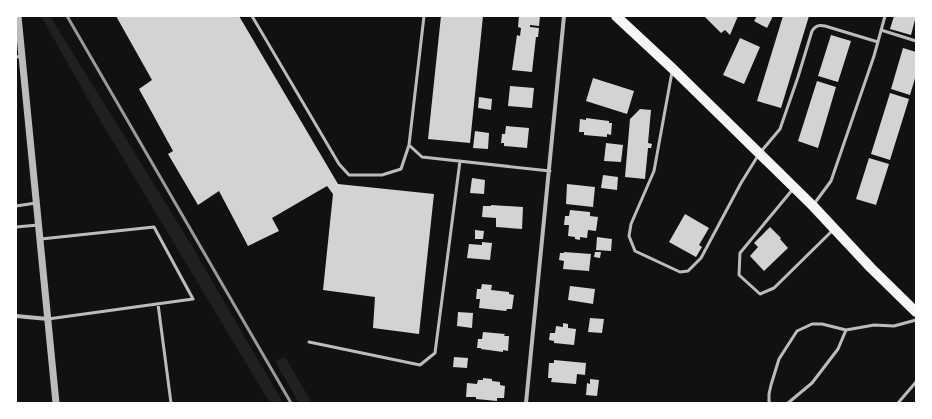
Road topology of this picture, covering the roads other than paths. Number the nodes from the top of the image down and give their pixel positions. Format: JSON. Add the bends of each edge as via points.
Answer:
{"nodes":[{"id":1,"x":18,"y":16,"type":"edge"},
{"id":2,"x":252,"y":16,"type":"edge"},
{"id":3,"x":424,"y":16,"type":"edge"},
{"id":4,"x":564,"y":16,"type":"edge"},
{"id":5,"x":616,"y":16,"type":"edge"},
{"id":6,"x":885,"y":16,"type":"edge"},
{"id":7,"x":881,"y":30,"type":"junction"},
{"id":8,"x":916,"y":41,"type":"edge"},
{"id":9,"x":878,"y":42,"type":"junction"},
{"id":10,"x":19,"y":56,"type":"edge"},
{"id":11,"x":673,"y":69,"type":"junction"},
{"id":12,"x":409,"y":145,"type":"junction"},
{"id":13,"x":759,"y":154,"type":"junction"},
{"id":14,"x":460,"y":161,"type":"junction"},
{"id":15,"x":550,"y":171,"type":"junction"},
{"id":16,"x":794,"y":188,"type":"junction"},
{"id":17,"x":37,"y":203,"type":"junction"},
{"id":18,"x":16,"y":206,"type":"edge"},
{"id":19,"x":813,"y":206,"type":"junction"},
{"id":20,"x":39,"y":225,"type":"junction"},
{"id":21,"x":16,"y":227,"type":"edge"},
{"id":22,"x":834,"y":228,"type":"junction"},
{"id":23,"x":40,"y":239,"type":"junction"},
{"id":24,"x":158,"y":304,"type":"junction"},
{"id":25,"x":916,"y":312,"type":"edge"},
{"id":26,"x":16,"y":316,"type":"edge"},
{"id":27,"x":48,"y":319,"type":"junction"},
{"id":28,"x":916,"y":320,"type":"edge"},
{"id":29,"x":846,"y":330,"type":"junction"},
{"id":30,"x":309,"y":342,"type":"dead end"},
{"id":31,"x":916,"y":382,"type":"edge"},
{"id":32,"x":56,"y":403,"type":"edge"},
{"id":33,"x":171,"y":403,"type":"edge"},
{"id":34,"x":526,"y":403,"type":"edge"},
{"id":35,"x":770,"y":403,"type":"edge"},
{"id":36,"x":788,"y":403,"type":"edge"},
{"id":37,"x":898,"y":403,"type":"edge"}],
"edges":[{"from":1,"to":10,"type":"street"},
{"from":2,"to":12,"type":"lane","via":[[339,164],[349,175],[382,174],[402,169]]},
{"from":3,"to":12,"type":"lane"},
{"from":4,"to":15,"type":"street"},
{"from":5,"to":11,"type":"main road"},
{"from":6,"to":7,"type":"lane"},
{"from":7,"to":8,"type":"lane"},
{"from":7,"to":9,"type":"lane"},
{"from":9,"to":13,"type":"lane","via":[[825,26],[815,27],[780,129]]},
{"from":9,"to":19,"type":"lane","via":[[831,181]]},
{"from":10,"to":17,"type":"street"},
{"from":11,"to":13,"type":"main road"},
{"from":11,"to":13,"type":"lane","via":[[654,171],[631,224],[629,236],[635,251],[680,272],[688,271],[701,258]]},
{"from":12,"to":14,"type":"lane","via":[[422,157]]},
{"from":13,"to":16,"type":"main road"},
{"from":14,"to":15,"type":"lane"},
{"from":14,"to":30,"type":"lane","via":[[435,353],[420,365]]},
{"from":15,"to":34,"type":"street"},
{"from":16,"to":19,"type":"main road"},
{"from":16,"to":22,"type":"lane","via":[[740,253],[739,275],[760,294],[774,288]]},
{"from":17,"to":18,"type":"lane"},
{"from":17,"to":20,"type":"street"},
{"from":19,"to":22,"type":"main road"},
{"from":20,"to":21,"type":"lane"},
{"from":20,"to":23,"type":"street"},
{"from":22,"to":25,"type":"main road"},
{"from":23,"to":24,"type":"lane","via":[[154,227],[193,299]]},
{"from":23,"to":27,"type":"street"},
{"from":24,"to":27,"type":"lane"},
{"from":24,"to":33,"type":"lane"},
{"from":26,"to":27,"type":"street"},
{"from":27,"to":32,"type":"street"},
{"from":28,"to":29,"type":"lane","via":[[894,326],[874,324]]},
{"from":29,"to":35,"type":"lane","via":[[812,324],[797,332],[779,359],[769,394]]},
{"from":29,"to":36,"type":"lane","via":[[838,348],[812,383]]},
{"from":31,"to":37,"type":"lane"}]}
